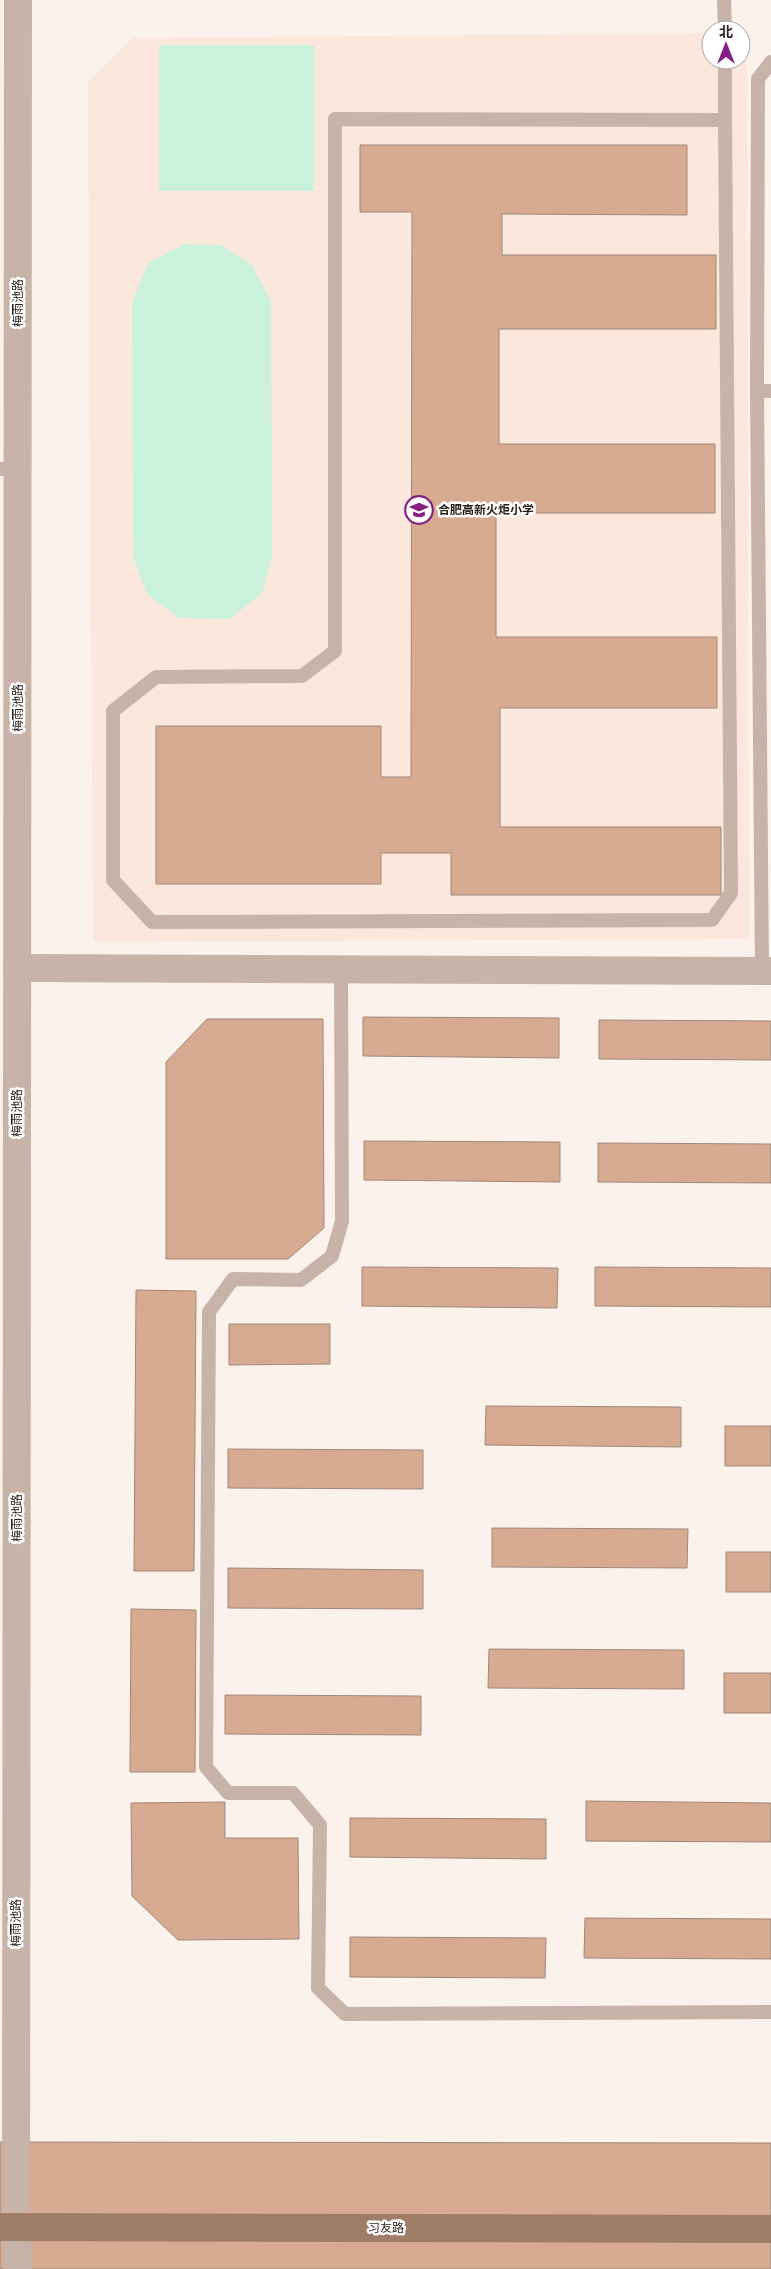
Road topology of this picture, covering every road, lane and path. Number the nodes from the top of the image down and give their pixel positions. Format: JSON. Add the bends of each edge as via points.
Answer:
{"nodes":[{"id":1,"x":18,"y":0,"type":"edge"},
{"id":2,"x":724,"y":0,"type":"edge"},
{"id":3,"x":724,"y":20,"type":"edge"},
{"id":4,"x":771,"y":62,"type":"edge"},
{"id":5,"x":725,"y":70,"type":"edge"},
{"id":6,"x":725,"y":120,"type":"junction"},
{"id":7,"x":764,"y":391,"type":"edge"},
{"id":8,"x":9,"y":469,"type":"edge"},
{"id":9,"x":17,"y":968,"type":"junction"},
{"id":10,"x":340,"y":969,"type":"junction"},
{"id":11,"x":766,"y":971,"type":"edge"},
{"id":12,"x":8,"y":1530,"type":"edge"},
{"id":13,"x":770,"y":2013,"type":"edge"},
{"id":14,"x":8,"y":2227,"type":"edge"},
{"id":15,"x":771,"y":2229,"type":"edge"},
{"id":16,"x":18,"y":2269,"type":"edge"}],
"edges":[{"from":1,"to":8,"type":"street","name":"梅雨池路"},
{"from":2,"to":3,"type":"lane"},
{"from":4,"to":7,"type":"lane","via":[[758,79]]},
{"from":5,"to":6,"type":"lane"},
{"from":6,"to":6,"type":"lane","via":[[731,893],[712,920],[152,922],[113,880],[113,710],[156,677],[302,676],[334,651],[335,119]]},
{"from":7,"to":11,"type":"lane"},
{"from":8,"to":9,"type":"street","name":"梅雨池路"},
{"from":9,"to":10,"type":"street"},
{"from":9,"to":12,"type":"street","name":"梅雨池路"},
{"from":10,"to":11,"type":"street"},
{"from":10,"to":13,"type":"lane","via":[[342,1221],[332,1256],[301,1280],[233,1279],[209,1312],[206,1768],[228,1793],[293,1794],[320,1825],[318,1988],[345,2014]]},
{"from":12,"to":14,"type":"street","name":"梅雨池路"},
{"from":14,"to":15,"type":"main road","name":"习友路"},
{"from":14,"to":16,"type":"street","name":"梅雨池路"}]}
